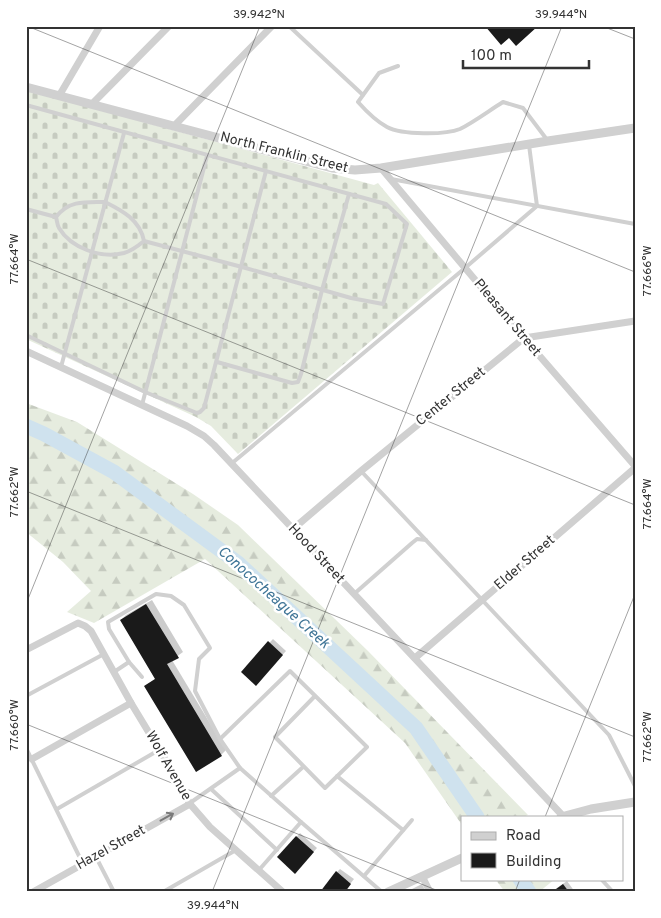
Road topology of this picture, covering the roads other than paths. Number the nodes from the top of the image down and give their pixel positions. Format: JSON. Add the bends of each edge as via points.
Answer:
{"nodes":[{"id":1,"x":100,"y":26,"type":"edge"},
{"id":2,"x":168,"y":26,"type":"edge"},
{"id":3,"x":272,"y":26,"type":"edge"},
{"id":4,"x":289,"y":26,"type":"edge"},
{"id":5,"x":398,"y":66,"type":"dead end"},
{"id":6,"x":26,"y":87,"type":"edge"},
{"id":7,"x":363,"y":95,"type":"junction"},
{"id":8,"x":59,"y":96,"type":"junction"},
{"id":9,"x":92,"y":104,"type":"junction"},
{"id":10,"x":26,"y":105,"type":"edge"},
{"id":11,"x":174,"y":126,"type":"junction"},
{"id":12,"x":635,"y":128,"type":"edge"},
{"id":13,"x":124,"y":133,"type":"junction"},
{"id":14,"x":548,"y":141,"type":"junction"},
{"id":15,"x":529,"y":145,"type":"junction"},
{"id":16,"x":207,"y":156,"type":"junction"},
{"id":17,"x":381,"y":168,"type":"junction"},
{"id":18,"x":266,"y":171,"type":"junction"},
{"id":19,"x":389,"y":178,"type":"junction"},
{"id":20,"x":349,"y":194,"type":"junction"},
{"id":21,"x":105,"y":202,"type":"junction"},
{"id":22,"x":537,"y":206,"type":"junction"},
{"id":23,"x":26,"y":208,"type":"edge"},
{"id":24,"x":56,"y":216,"type":"junction"},
{"id":25,"x":635,"y":224,"type":"edge"},
{"id":26,"x":144,"y":241,"type":"junction"},
{"id":27,"x":183,"y":251,"type":"junction"},
{"id":28,"x":92,"y":253,"type":"junction"},
{"id":29,"x":242,"y":267,"type":"junction"},
{"id":30,"x":465,"y":268,"type":"junction"},
{"id":31,"x":322,"y":290,"type":"junction"},
{"id":32,"x":635,"y":321,"type":"edge"},
{"id":33,"x":26,"y":334,"type":"edge"},
{"id":34,"x":524,"y":338,"type":"junction"},
{"id":35,"x":26,"y":351,"type":"edge"},
{"id":36,"x":65,"y":352,"type":"junction"},
{"id":37,"x":217,"y":362,"type":"junction"},
{"id":38,"x":61,"y":367,"type":"junction"},
{"id":39,"x":145,"y":392,"type":"junction"},
{"id":40,"x":142,"y":405,"type":"junction"},
{"id":41,"x":232,"y":464,"type":"junction"},
{"id":42,"x":635,"y":467,"type":"edge"},
{"id":43,"x":361,"y":471,"type":"junction"},
{"id":44,"x":294,"y":529,"type":"junction"},
{"id":45,"x":426,"y":540,"type":"junction"},
{"id":46,"x":354,"y":594,"type":"junction"},
{"id":47,"x":482,"y":600,"type":"junction"},
{"id":48,"x":26,"y":650,"type":"edge"},
{"id":49,"x":104,"y":654,"type":"junction"},
{"id":50,"x":415,"y":658,"type":"junction"},
{"id":51,"x":129,"y":662,"type":"junction"},
{"id":52,"x":114,"y":672,"type":"junction"},
{"id":53,"x":142,"y":677,"type":"dead end"},
{"id":54,"x":26,"y":696,"type":"edge"},
{"id":55,"x":315,"y":696,"type":"junction"},
{"id":56,"x":131,"y":703,"type":"junction"},
{"id":57,"x":220,"y":739,"type":"junction"},
{"id":58,"x":26,"y":748,"type":"edge"},
{"id":59,"x":159,"y":750,"type":"junction"},
{"id":60,"x":32,"y":759,"type":"junction"},
{"id":61,"x":304,"y":767,"type":"junction"},
{"id":62,"x":240,"y":768,"type":"junction"},
{"id":63,"x":337,"y":776,"type":"junction"},
{"id":64,"x":635,"y":786,"type":"edge"},
{"id":65,"x":211,"y":789,"type":"junction"},
{"id":66,"x":271,"y":796,"type":"junction"},
{"id":67,"x":635,"y":802,"type":"edge"},
{"id":68,"x":190,"y":804,"type":"junction"},
{"id":69,"x":57,"y":809,"type":"junction"},
{"id":70,"x":562,"y":816,"type":"edge"},
{"id":71,"x":412,"y":820,"type":"dead end"},
{"id":72,"x":301,"y":822,"type":"junction"},
{"id":73,"x":404,"y":830,"type":"junction"},
{"id":74,"x":236,"y":850,"type":"junction"},
{"id":75,"x":277,"y":850,"type":"junction"},
{"id":76,"x":96,"y":856,"type":"junction"},
{"id":77,"x":461,"y":858,"type":"edge"},
{"id":78,"x":83,"y":864,"type":"junction"},
{"id":79,"x":259,"y":870,"type":"junction"},
{"id":80,"x":364,"y":876,"type":"junction"},
{"id":81,"x":422,"y":876,"type":"junction"},
{"id":82,"x":602,"y":880,"type":"edge"},
{"id":83,"x":32,"y":892,"type":"edge"},
{"id":84,"x":114,"y":892,"type":"edge"},
{"id":85,"x":163,"y":892,"type":"edge"},
{"id":86,"x":283,"y":892,"type":"edge"},
{"id":87,"x":382,"y":892,"type":"edge"},
{"id":88,"x":388,"y":892,"type":"edge"},
{"id":89,"x":430,"y":892,"type":"edge"},
{"id":90,"x":613,"y":892,"type":"edge"}],
"edges":[{"from":1,"to":8,"type":"street"},
{"from":2,"to":9,"type":"street"},
{"from":3,"to":11,"type":"street"},
{"from":4,"to":7,"type":"lane"},
{"from":5,"to":7,"type":"lane","via":[[380,73]]},
{"from":6,"to":8,"type":"street","name":"North Franklin Street"},
{"from":7,"to":14,"type":"lane","via":[[358,102],[388,128],[413,133],[459,129],[503,102],[523,108]]},
{"from":8,"to":9,"type":"street","name":"North Franklin Street"},
{"from":9,"to":11,"type":"street","name":"North Franklin Street"},
{"from":10,"to":13,"type":"lane"},
{"from":11,"to":17,"type":"street","name":"North Franklin Street","via":[[332,168]]},
{"from":12,"to":14,"type":"street","name":"North Franklin Street"},
{"from":13,"to":16,"type":"lane"},
{"from":13,"to":21,"type":"lane"},
{"from":14,"to":15,"type":"street","name":"North Franklin Street"},
{"from":15,"to":17,"type":"street","name":"North Franklin Street"},
{"from":15,"to":22,"type":"lane"},
{"from":16,"to":18,"type":"lane"},
{"from":16,"to":27,"type":"lane"},
{"from":17,"to":19,"type":"street","name":"Pleasant Street"},
{"from":18,"to":20,"type":"lane"},
{"from":18,"to":29,"type":"lane"},
{"from":19,"to":22,"type":"lane"},
{"from":19,"to":30,"type":"street","name":"Pleasant Street"},
{"from":20,"to":31,"type":"lane"},
{"from":20,"to":31,"type":"lane","via":[[386,204],[407,224],[383,304]]},
{"from":21,"to":24,"type":"lane","via":[[74,204]]},
{"from":21,"to":26,"type":"lane","via":[[118,208],[138,225]]},
{"from":21,"to":28,"type":"lane"},
{"from":22,"to":25,"type":"lane"},
{"from":22,"to":30,"type":"lane"},
{"from":23,"to":24,"type":"lane"},
{"from":24,"to":28,"type":"lane","via":[[58,227],[69,240]]},
{"from":26,"to":27,"type":"lane"},
{"from":26,"to":28,"type":"lane","via":[[124,253]]},
{"from":27,"to":29,"type":"lane"},
{"from":27,"to":39,"type":"lane"},
{"from":28,"to":36,"type":"lane"},
{"from":29,"to":31,"type":"lane"},
{"from":29,"to":37,"type":"lane"},
{"from":30,"to":34,"type":"street","name":"Pleasant Street"},
{"from":30,"to":41,"type":"lane"},
{"from":31,"to":37,"type":"lane","via":[[298,382]]},
{"from":32,"to":34,"type":"street"},
{"from":33,"to":36,"type":"lane"},
{"from":34,"to":42,"type":"street","name":"Pleasant Street"},
{"from":34,"to":43,"type":"street","name":"Center Street"},
{"from":35,"to":38,"type":"street","name":"Hood Street"},
{"from":36,"to":38,"type":"lane"},
{"from":36,"to":39,"type":"lane"},
{"from":37,"to":39,"type":"lane","via":[[200,412]]},
{"from":38,"to":40,"type":"street","name":"Hood Street"},
{"from":39,"to":40,"type":"lane"},
{"from":40,"to":41,"type":"street","name":"Hood Street","via":[[204,436]]},
{"from":41,"to":44,"type":"street","name":"Hood Street"},
{"from":42,"to":47,"type":"street","name":"Elder Street"},
{"from":43,"to":44,"type":"street","name":"Center Street"},
{"from":43,"to":45,"type":"lane"},
{"from":44,"to":46,"type":"street","name":"Hood Street"},
{"from":45,"to":46,"type":"lane","via":[[417,539]]},
{"from":45,"to":47,"type":"lane"},
{"from":46,"to":50,"type":"street","name":"Hood Street"},
{"from":47,"to":50,"type":"street","name":"Elder Street"},
{"from":47,"to":64,"type":"lane","via":[[609,736]]},
{"from":48,"to":49,"type":"street","name":"Wolf Avenue","via":[[78,623],[91,631]]},
{"from":49,"to":52,"type":"street","name":"Wolf Avenue"},
{"from":49,"to":54,"type":"lane"},
{"from":50,"to":70,"type":"street","name":"Hood Street"},
{"from":51,"to":52,"type":"lane"},
{"from":51,"to":53,"type":"lane"},
{"from":51,"to":57,"type":"lane","via":[[108,622],[156,594],[170,596],[184,605],[210,648],[199,659],[195,691]]},
{"from":52,"to":56,"type":"street","name":"Wolf Avenue"},
{"from":55,"to":57,"type":"lane","via":[[290,671]]},
{"from":55,"to":61,"type":"lane","via":[[275,737]]},
{"from":55,"to":63,"type":"lane","via":[[367,747]]},
{"from":56,"to":59,"type":"street","name":"Wolf Avenue"},
{"from":56,"to":60,"type":"street"},
{"from":57,"to":62,"type":"lane"},
{"from":58,"to":60,"type":"lane"},
{"from":59,"to":68,"type":"street","name":"Wolf Avenue"},
{"from":59,"to":69,"type":"lane"},
{"from":60,"to":69,"type":"lane"},
{"from":61,"to":63,"type":"lane","via":[[325,788]]},
{"from":61,"to":66,"type":"lane"},
{"from":62,"to":65,"type":"lane"},
{"from":62,"to":66,"type":"lane"},
{"from":63,"to":73,"type":"lane"},
{"from":65,"to":68,"type":"lane"},
{"from":65,"to":75,"type":"lane"},
{"from":66,"to":72,"type":"lane"},
{"from":67,"to":70,"type":"street"},
{"from":68,"to":74,"type":"street","name":"Wolf Avenue"},
{"from":76,"to":68,"type":"street","name":"Hazel Street","one_way":true},
{"from":69,"to":78,"type":"lane"},
{"from":71,"to":73,"type":"lane"},
{"from":72,"to":75,"type":"lane"},
{"from":72,"to":80,"type":"lane"},
{"from":73,"to":80,"type":"lane"},
{"from":74,"to":79,"type":"street","name":"Wolf Avenue"},
{"from":74,"to":85,"type":"lane"},
{"from":75,"to":79,"type":"lane"},
{"from":76,"to":78,"type":"street","name":"Hazel Street"},
{"from":76,"to":84,"type":"lane"},
{"from":77,"to":81,"type":"street"},
{"from":78,"to":83,"type":"street","name":"Hazel Street"},
{"from":79,"to":86,"type":"street","name":"Wolf Avenue"},
{"from":80,"to":87,"type":"lane"},
{"from":81,"to":88,"type":"street"},
{"from":81,"to":89,"type":"street"},
{"from":82,"to":90,"type":"lane"}]}
